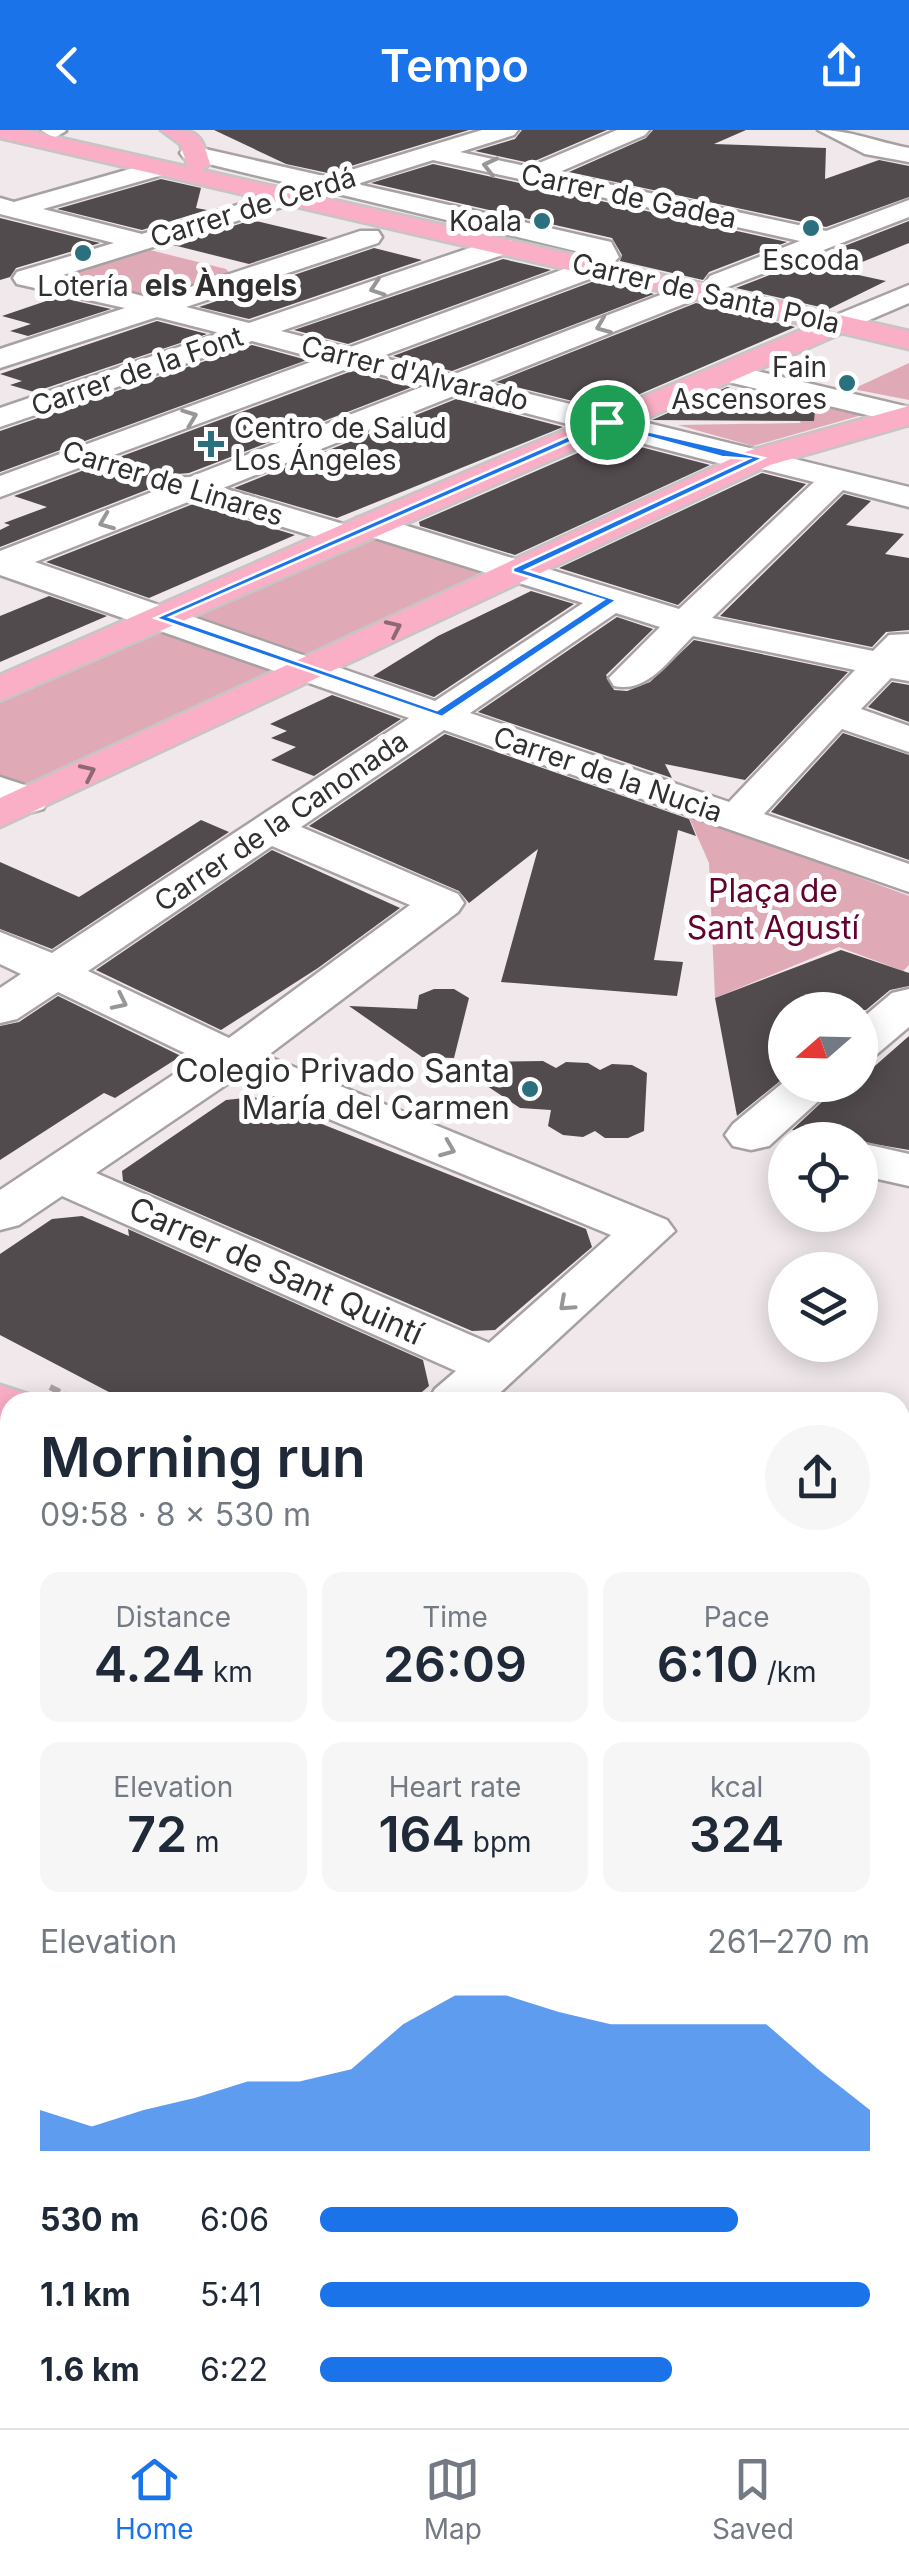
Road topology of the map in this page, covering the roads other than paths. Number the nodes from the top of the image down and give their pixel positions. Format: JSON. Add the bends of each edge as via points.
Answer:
{"nodes":[{"id":1,"x":0,"y":130,"type":"edge"},
{"id":2,"x":173,"y":130,"type":"edge"},
{"id":3,"x":506,"y":130,"type":"edge"},
{"id":4,"x":638,"y":130,"type":"edge"},
{"id":5,"x":830,"y":130,"type":"edge"},
{"id":6,"x":97,"y":137,"type":"edge"},
{"id":7,"x":432,"y":153,"type":"junction"},
{"id":8,"x":909,"y":155,"type":"edge"},
{"id":9,"x":195,"y":158,"type":"junction"},
{"id":10,"x":26,"y":163,"type":"dead end"},
{"id":11,"x":160,"y":168,"type":"junction"},
{"id":12,"x":532,"y":175,"type":"junction"},
{"id":13,"x":311,"y":191,"type":"junction"},
{"id":14,"x":909,"y":208,"type":"edge"},
{"id":15,"x":253,"y":209,"type":"junction"},
{"id":16,"x":120,"y":213,"type":"dead end"},
{"id":17,"x":13,"y":215,"type":"edge"},
{"id":18,"x":871,"y":222,"type":"junction"},
{"id":19,"x":77,"y":226,"type":"junction"},
{"id":20,"x":909,"y":230,"type":"edge"},
{"id":21,"x":369,"y":236,"type":"junction"},
{"id":22,"x":825,"y":239,"type":"junction"},
{"id":23,"x":140,"y":242,"type":"junction"},
{"id":24,"x":502,"y":246,"type":"junction"},
{"id":25,"x":462,"y":259,"type":"junction"},
{"id":26,"x":0,"y":262,"type":"edge"},
{"id":27,"x":600,"y":262,"type":"junction"},
{"id":28,"x":70,"y":263,"type":"junction"},
{"id":29,"x":258,"y":272,"type":"junction"},
{"id":30,"x":33,"y":276,"type":"junction"},
{"id":31,"x":0,"y":286,"type":"edge"},
{"id":32,"x":707,"y":286,"type":"junction"},
{"id":33,"x":907,"y":303,"type":"edge"},
{"id":34,"x":152,"y":308,"type":"junction"},
{"id":35,"x":851,"y":319,"type":"junction"},
{"id":36,"x":250,"y":332,"type":"junction"},
{"id":37,"x":909,"y":340,"type":"edge"},
{"id":38,"x":350,"y":358,"type":"junction"},
{"id":39,"x":0,"y":359,"type":"edge"},
{"id":40,"x":727,"y":373,"type":"junction"},
{"id":41,"x":458,"y":384,"type":"junction"},
{"id":42,"x":908,"y":416,"type":"edge"},
{"id":43,"x":0,"y":418,"type":"edge"},
{"id":44,"x":607,"y":422,"type":"junction"},
{"id":45,"x":0,"y":430,"type":"edge"},
{"id":46,"x":88,"y":456,"type":"junction"},
{"id":47,"x":760,"y":458,"type":"junction"},
{"id":48,"x":838,"y":477,"type":"junction"},
{"id":49,"x":0,"y":488,"type":"edge"},
{"id":50,"x":190,"y":488,"type":"junction"},
{"id":51,"x":909,"y":497,"type":"edge"},
{"id":52,"x":357,"y":530,"type":"junction"},
{"id":53,"x":1,"y":563,"type":"edge"},
{"id":54,"x":516,"y":570,"type":"junction"},
{"id":55,"x":59,"y":582,"type":"junction"},
{"id":56,"x":15,"y":599,"type":"dead end"},
{"id":57,"x":612,"y":600,"type":"junction"},
{"id":58,"x":160,"y":618,"type":"junction"},
{"id":59,"x":684,"y":623,"type":"junction"},
{"id":60,"x":909,"y":636,"type":"edge"},
{"id":61,"x":894,"y":667,"type":"edge"},
{"id":62,"x":306,"y":670,"type":"junction"},
{"id":63,"x":628,"y":678,"type":"dead end"},
{"id":64,"x":0,"y":690,"type":"edge"},
{"id":65,"x":834,"y":713,"type":"junction"},
{"id":66,"x":438,"y":714,"type":"junction"},
{"id":67,"x":909,"y":740,"type":"edge"},
{"id":68,"x":9,"y":801,"type":"edge"},
{"id":69,"x":736,"y":819,"type":"junction"},
{"id":70,"x":270,"y":830,"type":"junction"},
{"id":71,"x":909,"y":879,"type":"edge"},
{"id":72,"x":0,"y":946,"type":"edge"},
{"id":73,"x":60,"y":972,"type":"junction"},
{"id":74,"x":909,"y":1002,"type":"edge"},
{"id":75,"x":0,"y":1009,"type":"edge"},
{"id":76,"x":878,"y":1029,"type":"edge"},
{"id":77,"x":234,"y":1057,"type":"junction"},
{"id":78,"x":797,"y":1102,"type":"edge"},
{"id":79,"x":781,"y":1122,"type":"edge"},
{"id":80,"x":878,"y":1164,"type":"edge"},
{"id":81,"x":909,"y":1170,"type":"edge"},
{"id":82,"x":57,"y":1175,"type":"junction"},
{"id":83,"x":0,"y":1214,"type":"edge"},
{"id":84,"x":496,"y":1367,"type":"junction"},
{"id":85,"x":467,"y":1392,"type":"edge"}],
"edges":[{"from":1,"to":6,"type":"main road"},
{"from":2,"to":9,"type":"main road","via":[[191,140]]},
{"from":3,"to":7,"type":"street","name":"Carrer de Cerdá"},
{"from":4,"to":12,"type":"street"},
{"from":5,"to":8,"type":"street","via":[[873,149]]},
{"from":6,"to":9,"type":"main road"},
{"from":6,"to":10,"type":"main road"},
{"from":6,"to":11,"type":"main road"},
{"from":12,"to":7,"type":"street","name":"Carrer de Gadea","one_way":true},
{"from":7,"to":13,"type":"street","name":"Carrer de Cerdá"},
{"from":9,"to":13,"type":"main road"},
{"from":11,"to":13,"type":"main road"},
{"from":11,"to":17,"type":"street"},
{"from":12,"to":22,"type":"street","name":"Carrer de Gadea"},
{"from":13,"to":15,"type":"street","name":"Carrer de Cerdá"},
{"from":13,"to":24,"type":"main road","name":"Carrer de Santa Pola"},
{"from":13,"to":27,"type":"main road"},
{"from":14,"to":18,"type":"street"},
{"from":15,"to":21,"type":"street"},
{"from":15,"to":23,"type":"street","name":"Carrer de Cerdá"},
{"from":16,"to":19,"type":"street"},
{"from":17,"to":19,"type":"street"},
{"from":18,"to":20,"type":"street"},
{"from":18,"to":22,"type":"street"},
{"from":19,"to":23,"type":"street"},
{"from":21,"to":25,"type":"street"},
{"from":21,"to":29,"type":"street"},
{"from":22,"to":32,"type":"street"},
{"from":23,"to":28,"type":"street","name":"Carrer de Cerdá"},
{"from":23,"to":29,"type":"street"},
{"from":24,"to":25,"type":"street","name":"Carrer de la Font"},
{"from":24,"to":27,"type":"main road","name":"Carrer de Santa Pola"},
{"from":25,"to":36,"type":"street","name":"Carrer de la Font","one_way":true},
{"from":26,"to":28,"type":"street"},
{"from":27,"to":32,"type":"main road","name":"Carrer de Santa Pola"},
{"from":27,"to":38,"type":"street"},
{"from":28,"to":30,"type":"street","name":"Carrer de Cerdá"},
{"from":29,"to":34,"type":"street"},
{"from":30,"to":31,"type":"street","name":"Carrer de Cerdá"},
{"from":30,"to":34,"type":"street","name":"Carrer d'Alvarado"},
{"from":32,"to":35,"type":"main road","name":"Carrer de Santa Pola"},
{"from":32,"to":41,"type":"street","one_way":true},
{"from":33,"to":35,"type":"main road","name":"Carrer de Santa Pola"},
{"from":34,"to":36,"type":"street","name":"Carrer d'Alvarado"},
{"from":34,"to":39,"type":"street"},
{"from":35,"to":37,"type":"main road","name":"Carrer de Santa Pola"},
{"from":35,"to":40,"type":"main road"},
{"from":36,"to":38,"type":"street","name":"Carrer d'Alvarado"},
{"from":36,"to":43,"type":"street","name":"Carrer de la Font"},
{"from":38,"to":41,"type":"street","name":"Carrer d'Alvarado"},
{"from":46,"to":38,"type":"street","one_way":true},
{"from":40,"to":42,"type":"street"},
{"from":40,"to":44,"type":"main road"},
{"from":41,"to":44,"type":"street","name":"Carrer d'Alvarado"},
{"from":41,"to":50,"type":"street"},
{"from":42,"to":47,"type":"main road"},
{"from":44,"to":47,"type":"street","name":"Carrer d'Alvarado"},
{"from":44,"to":52,"type":"main road"},
{"from":45,"to":46,"type":"street","name":"Carrer de Linares"},
{"from":46,"to":49,"type":"street"},
{"from":46,"to":50,"type":"street","name":"Carrer de Linares"},
{"from":47,"to":48,"type":"street","name":"Carrer d'Alvarado"},
{"from":47,"to":54,"type":"main road"},
{"from":48,"to":51,"type":"street","name":"Carrer d'Alvarado"},
{"from":48,"to":59,"type":"street"},
{"from":50,"to":52,"type":"street","name":"Carrer de Linares"},
{"from":50,"to":53,"type":"street","one_way":true},
{"from":52,"to":54,"type":"street","name":"Carrer de Linares"},
{"from":52,"to":58,"type":"main road"},
{"from":53,"to":55,"type":"street","name":"Carrer de la Nucia"},
{"from":54,"to":57,"type":"street","name":"Carrer de Linares"},
{"from":62,"to":54,"type":"main road","one_way":true},
{"from":55,"to":56,"type":"street"},
{"from":55,"to":58,"type":"street","name":"Carrer de la Nucia"},
{"from":57,"to":59,"type":"street","name":"Carrer de Linares"},
{"from":57,"to":66,"type":"street","name":"Carrer de la Canonada"},
{"from":58,"to":62,"type":"street","name":"Carrer de la Nucia"},
{"from":58,"to":64,"type":"main road"},
{"from":59,"to":61,"type":"street","name":"Carrer de Linares"},
{"from":59,"to":63,"type":"street"},
{"from":60,"to":61,"type":"street"},
{"from":61,"to":65,"type":"street"},
{"from":62,"to":66,"type":"street","name":"Carrer de la Nucia"},
{"from":68,"to":62,"type":"main road","one_way":true},
{"from":65,"to":67,"type":"street"},
{"from":65,"to":69,"type":"street"},
{"from":66,"to":69,"type":"street","name":"Carrer de la Nucia"},
{"from":66,"to":70,"type":"street","name":"Carrer de la Canonada"},
{"from":69,"to":71,"type":"street","name":"Carrer de la Nucia"},
{"from":70,"to":73,"type":"street","name":"Carrer de la Canonada"},
{"from":70,"to":77,"type":"street","via":[[442,903]]},
{"from":72,"to":73,"type":"street"},
{"from":73,"to":75,"type":"street","name":"Carrer de la Canonada"},
{"from":73,"to":77,"type":"street","one_way":true},
{"from":74,"to":76,"type":"street"},
{"from":77,"to":82,"type":"street"},
{"from":77,"to":84,"type":"street","one_way":true,"via":[[648,1231]]},
{"from":78,"to":79,"type":"street"},
{"from":80,"to":81,"type":"street"},
{"from":82,"to":83,"type":"street"},
{"from":82,"to":84,"type":"street","name":"Carrer de Sant Quintí"},
{"from":84,"to":85,"type":"street"}]}
